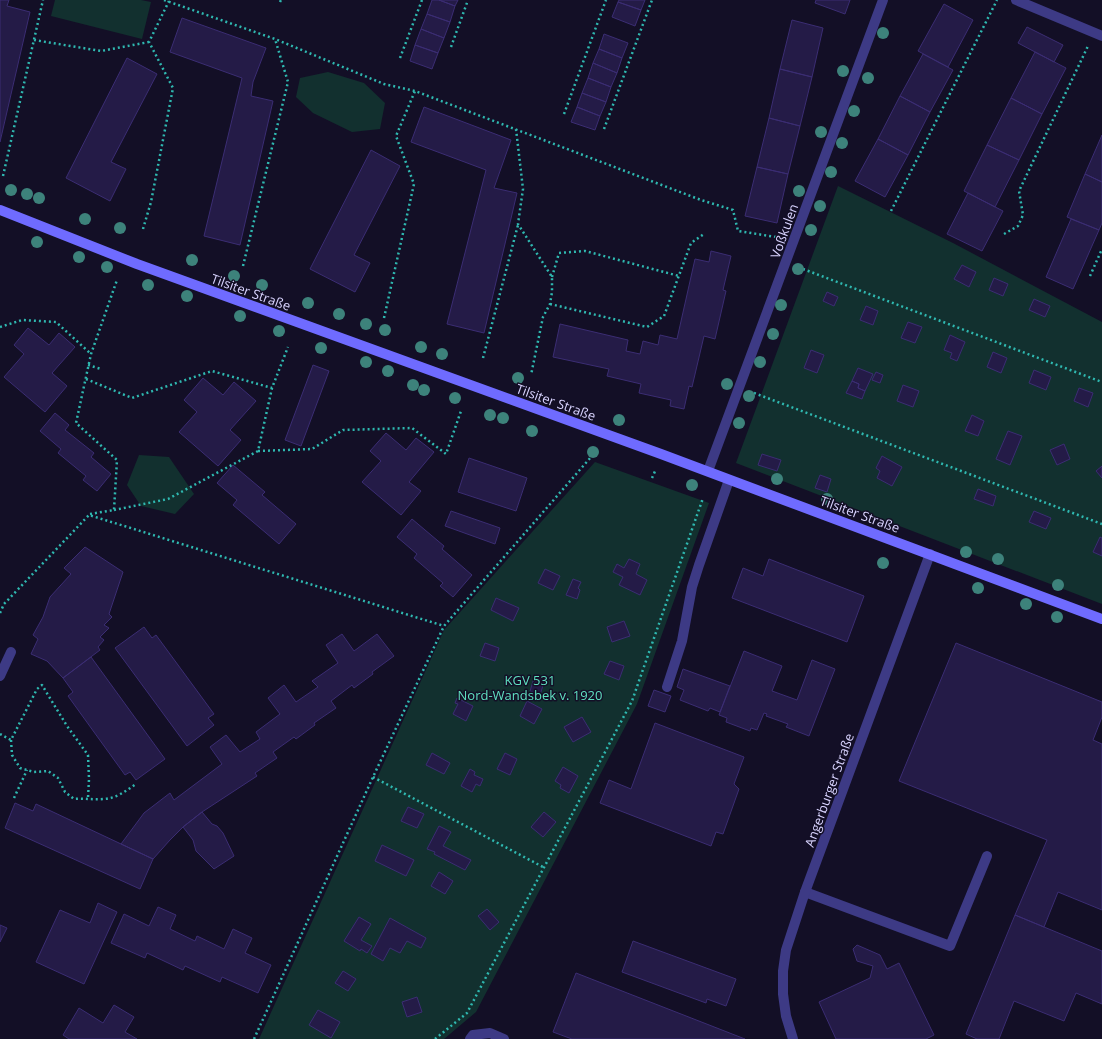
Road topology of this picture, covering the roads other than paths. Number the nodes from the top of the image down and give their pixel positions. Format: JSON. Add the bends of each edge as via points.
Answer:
{"nodes":[{"id":1,"x":883,"y":0,"type":"edge"},
{"id":2,"x":1016,"y":0,"type":"edge"},
{"id":3,"x":1098,"y":34,"type":"edge"},
{"id":4,"x":0,"y":210,"type":"edge"},
{"id":5,"x":708,"y":472,"type":"junction"},
{"id":6,"x":730,"y":480,"type":"junction"},
{"id":7,"x":930,"y":554,"type":"junction"},
{"id":8,"x":1102,"y":619,"type":"edge"},
{"id":9,"x":11,"y":652,"type":"dead end"},
{"id":10,"x":0,"y":676,"type":"edge"},
{"id":11,"x":667,"y":687,"type":"dead end"},
{"id":12,"x":987,"y":856,"type":"dead end"},
{"id":13,"x":805,"y":892,"type":"junction"},
{"id":14,"x":470,"y":1039,"type":"edge"},
{"id":15,"x":504,"y":1039,"type":"edge"},
{"id":16,"x":794,"y":1039,"type":"edge"}],
"edges":[{"from":1,"to":5,"type":"street","name":"Voßkulen"},
{"from":2,"to":3,"type":"street"},
{"from":4,"to":5,"type":"street","name":"Tilsiter Straße","via":[[137,264]]},
{"from":5,"to":6,"type":"street","name":"Tilsiter Straße"},
{"from":6,"to":7,"type":"street","name":"Tilsiter Straße"},
{"from":6,"to":11,"type":"street","via":[[692,587],[682,641]]},
{"from":7,"to":8,"type":"street","name":"Tilsiter Straße"},
{"from":7,"to":13,"type":"street","name":"Angerburger Straße"},
{"from":9,"to":10,"type":"street"},
{"from":12,"to":13,"type":"street","via":[[950,946]]},
{"from":13,"to":16,"type":"street","name":"Angerburger Straße","via":[[786,950],[783,971],[782,994]]},
{"from":14,"to":15,"type":"street","via":[[473,1035],[490,1033]]}]}
